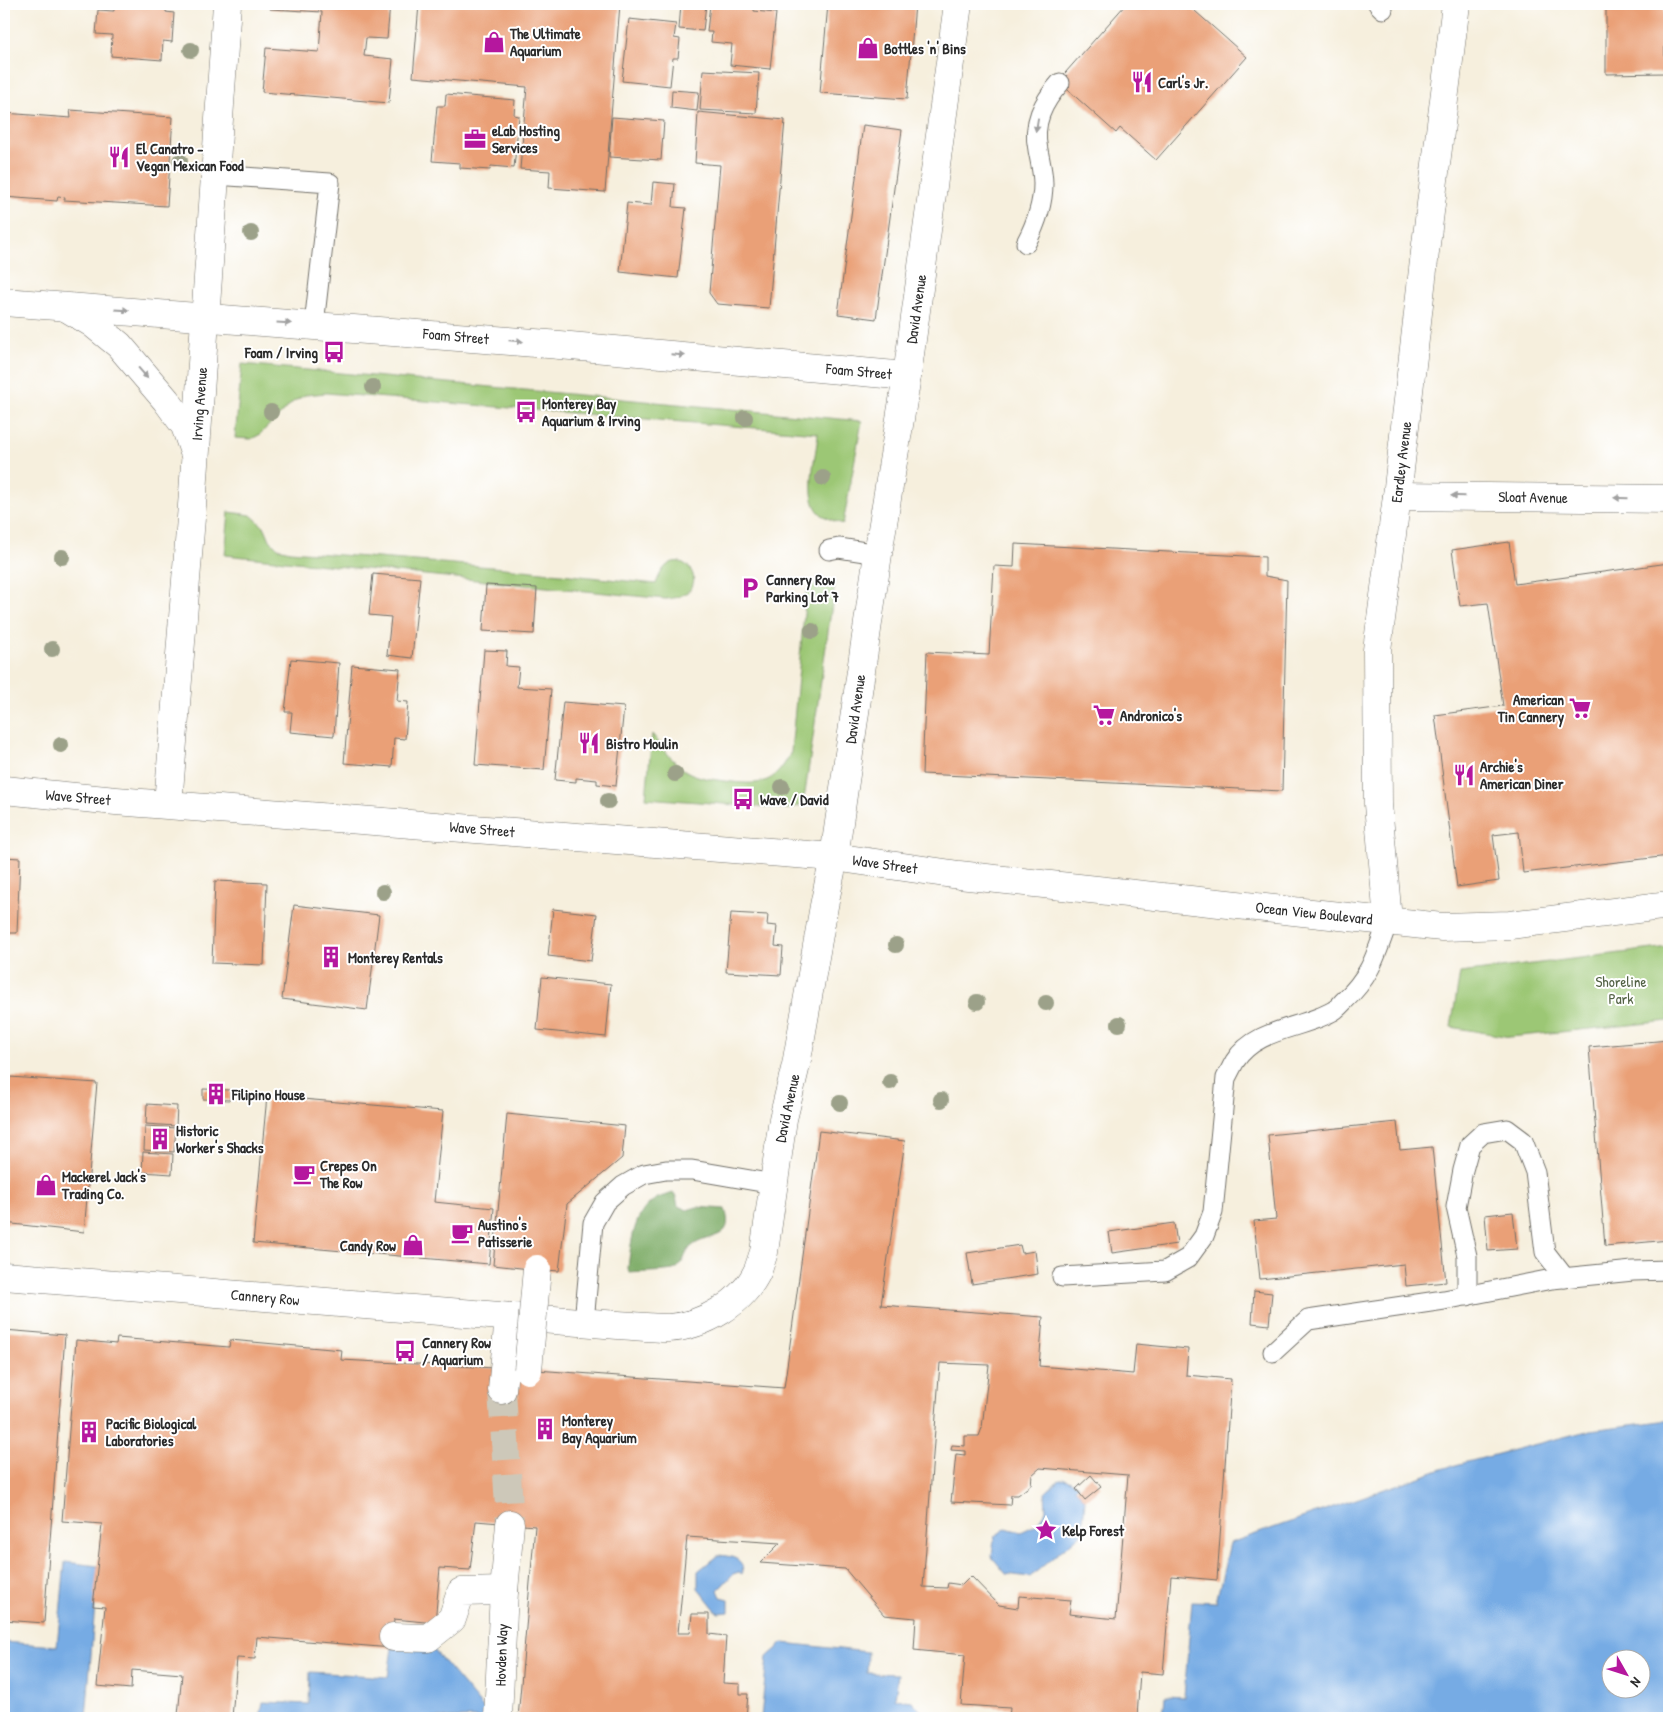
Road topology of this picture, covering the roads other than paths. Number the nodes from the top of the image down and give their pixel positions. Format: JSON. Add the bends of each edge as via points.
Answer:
{"nodes":[{"id":1,"x":228,"y":4,"type":"edge"},
{"id":2,"x":958,"y":4,"type":"edge"},
{"id":3,"x":1456,"y":4,"type":"edge"},
{"id":4,"x":1060,"y":83,"type":"dead end"},
{"id":5,"x":216,"y":175,"type":"junction"},
{"id":6,"x":1026,"y":243,"type":"dead end"},
{"id":7,"x":4,"y":302,"type":"edge"},
{"id":8,"x":67,"y":308,"type":"junction"},
{"id":9,"x":206,"y":316,"type":"junction"},
{"id":10,"x":314,"y":326,"type":"junction"},
{"id":11,"x":907,"y":376,"type":"junction"},
{"id":12,"x":195,"y":455,"type":"junction"},
{"id":13,"x":1397,"y":496,"type":"junction"},
{"id":14,"x":1669,"y":499,"type":"edge"},
{"id":15,"x":829,"y":550,"type":"dead end"},
{"id":16,"x":878,"y":554,"type":"junction"},
{"id":17,"x":4,"y":790,"type":"edge"},
{"id":18,"x":168,"y":804,"type":"junction"},
{"id":19,"x":834,"y":857,"type":"junction"},
{"id":20,"x":959,"y":874,"type":"joint"},
{"id":21,"x":1669,"y":905,"type":"edge"},
{"id":22,"x":1388,"y":921,"type":"junction"},
{"id":23,"x":774,"y":1184,"type":"junction"},
{"id":24,"x":537,"y":1269,"type":"dead end"},
{"id":25,"x":1669,"y":1270,"type":"edge"},
{"id":26,"x":4,"y":1276,"type":"edge"},
{"id":27,"x":1062,"y":1276,"type":"dead end"},
{"id":28,"x":1565,"y":1278,"type":"junction"},
{"id":29,"x":1468,"y":1296,"type":"junction"},
{"id":30,"x":525,"y":1318,"type":"junction"},
{"id":31,"x":584,"y":1322,"type":"junction"},
{"id":32,"x":637,"y":1326,"type":"joint"},
{"id":33,"x":1273,"y":1352,"type":"dead end"},
{"id":34,"x":528,"y":1370,"type":"dead end"},
{"id":35,"x":502,"y":1390,"type":"tunnel mouth"},
{"id":36,"x":510,"y":1524,"type":"tunnel mouth"},
{"id":37,"x":504,"y":1591,"type":"junction"},
{"id":38,"x":392,"y":1637,"type":"dead end"},
{"id":39,"x":498,"y":1718,"type":"edge"}],
"edges":[{"from":1,"to":5,"type":"street","name":"Irving Avenue"},
{"from":2,"to":11,"type":"street","name":"David Avenue"},
{"from":3,"to":13,"type":"street","name":"Eardley Avenue"},
{"from":4,"to":6,"type":"lane","one_way":true,"via":[[1050,94],[1038,119],[1036,133],[1043,173],[1042,197]]},
{"from":5,"to":9,"type":"street","name":"Irving Avenue"},
{"from":5,"to":10,"type":"lane","via":[[330,183]]},
{"from":7,"to":8,"type":"street","name":"Foam Street"},
{"from":8,"to":9,"type":"street","name":"Foam Street","one_way":true},
{"from":8,"to":12,"type":"street","one_way":true,"via":[[119,345],[185,426]]},
{"from":9,"to":10,"type":"street","name":"Foam Street","one_way":true},
{"from":9,"to":12,"type":"street","name":"Irving Avenue"},
{"from":10,"to":11,"type":"street","name":"Foam Street","one_way":true},
{"from":11,"to":16,"type":"street","name":"David Avenue"},
{"from":12,"to":18,"type":"street","name":"Irving Avenue"},
{"from":14,"to":13,"type":"street","name":"Sloat Avenue","one_way":true},
{"from":13,"to":22,"type":"street","name":"Eardley Avenue","via":[[1377,650],[1378,804]]},
{"from":15,"to":16,"type":"lane","via":[[839,548]]},
{"from":16,"to":19,"type":"street","name":"David Avenue"},
{"from":17,"to":18,"type":"street","name":"Wave Street"},
{"from":18,"to":19,"type":"street","name":"Wave Street"},
{"from":19,"to":20,"type":"street","name":"Wave Street"},
{"from":19,"to":23,"type":"street","name":"David Avenue","via":[[783,1119]]},
{"from":20,"to":22,"type":"street","name":"Ocean View Boulevard"},
{"from":21,"to":22,"type":"street","name":"Ocean View Boulevard","via":[[1510,925],[1442,927]]},
{"from":22,"to":27,"type":"lane","via":[[1370,970],[1354,992],[1334,1010],[1310,1022],[1270,1033],[1250,1045],[1236,1060],[1226,1078],[1213,1212],[1204,1236],[1188,1258],[1166,1271]]},
{"from":23,"to":31,"type":"lane","via":[[692,1170],[666,1170],[644,1174],[623,1186],[605,1202],[593,1223]]},
{"from":23,"to":32,"type":"street","name":"David Avenue","via":[[764,1252],[757,1271],[735,1300],[696,1323],[668,1328]]},
{"from":24,"to":34,"type":"street","bridge":true},
{"from":25,"to":28,"type":"lane"},
{"from":26,"to":30,"type":"street","name":"Cannery Row"},
{"from":28,"to":29,"type":"lane"},
{"from":28,"to":29,"type":"lane","via":[[1546,1252],[1535,1172],[1523,1141],[1507,1128],[1483,1133],[1470,1145],[1463,1170],[1456,1207],[1467,1256]]},
{"from":29,"to":33,"type":"lane","via":[[1308,1320]]},
{"from":30,"to":31,"type":"street","name":"Cannery Row"},
{"from":30,"to":35,"type":"street"},
{"from":31,"to":32,"type":"street","name":"Cannery Row"},
{"from":36,"to":37,"type":"street","name":"Hovden Way"},
{"from":37,"to":38,"type":"street","via":[[461,1592],[452,1619],[428,1638]]},
{"from":37,"to":39,"type":"street","name":"Hovden Way"}]}
